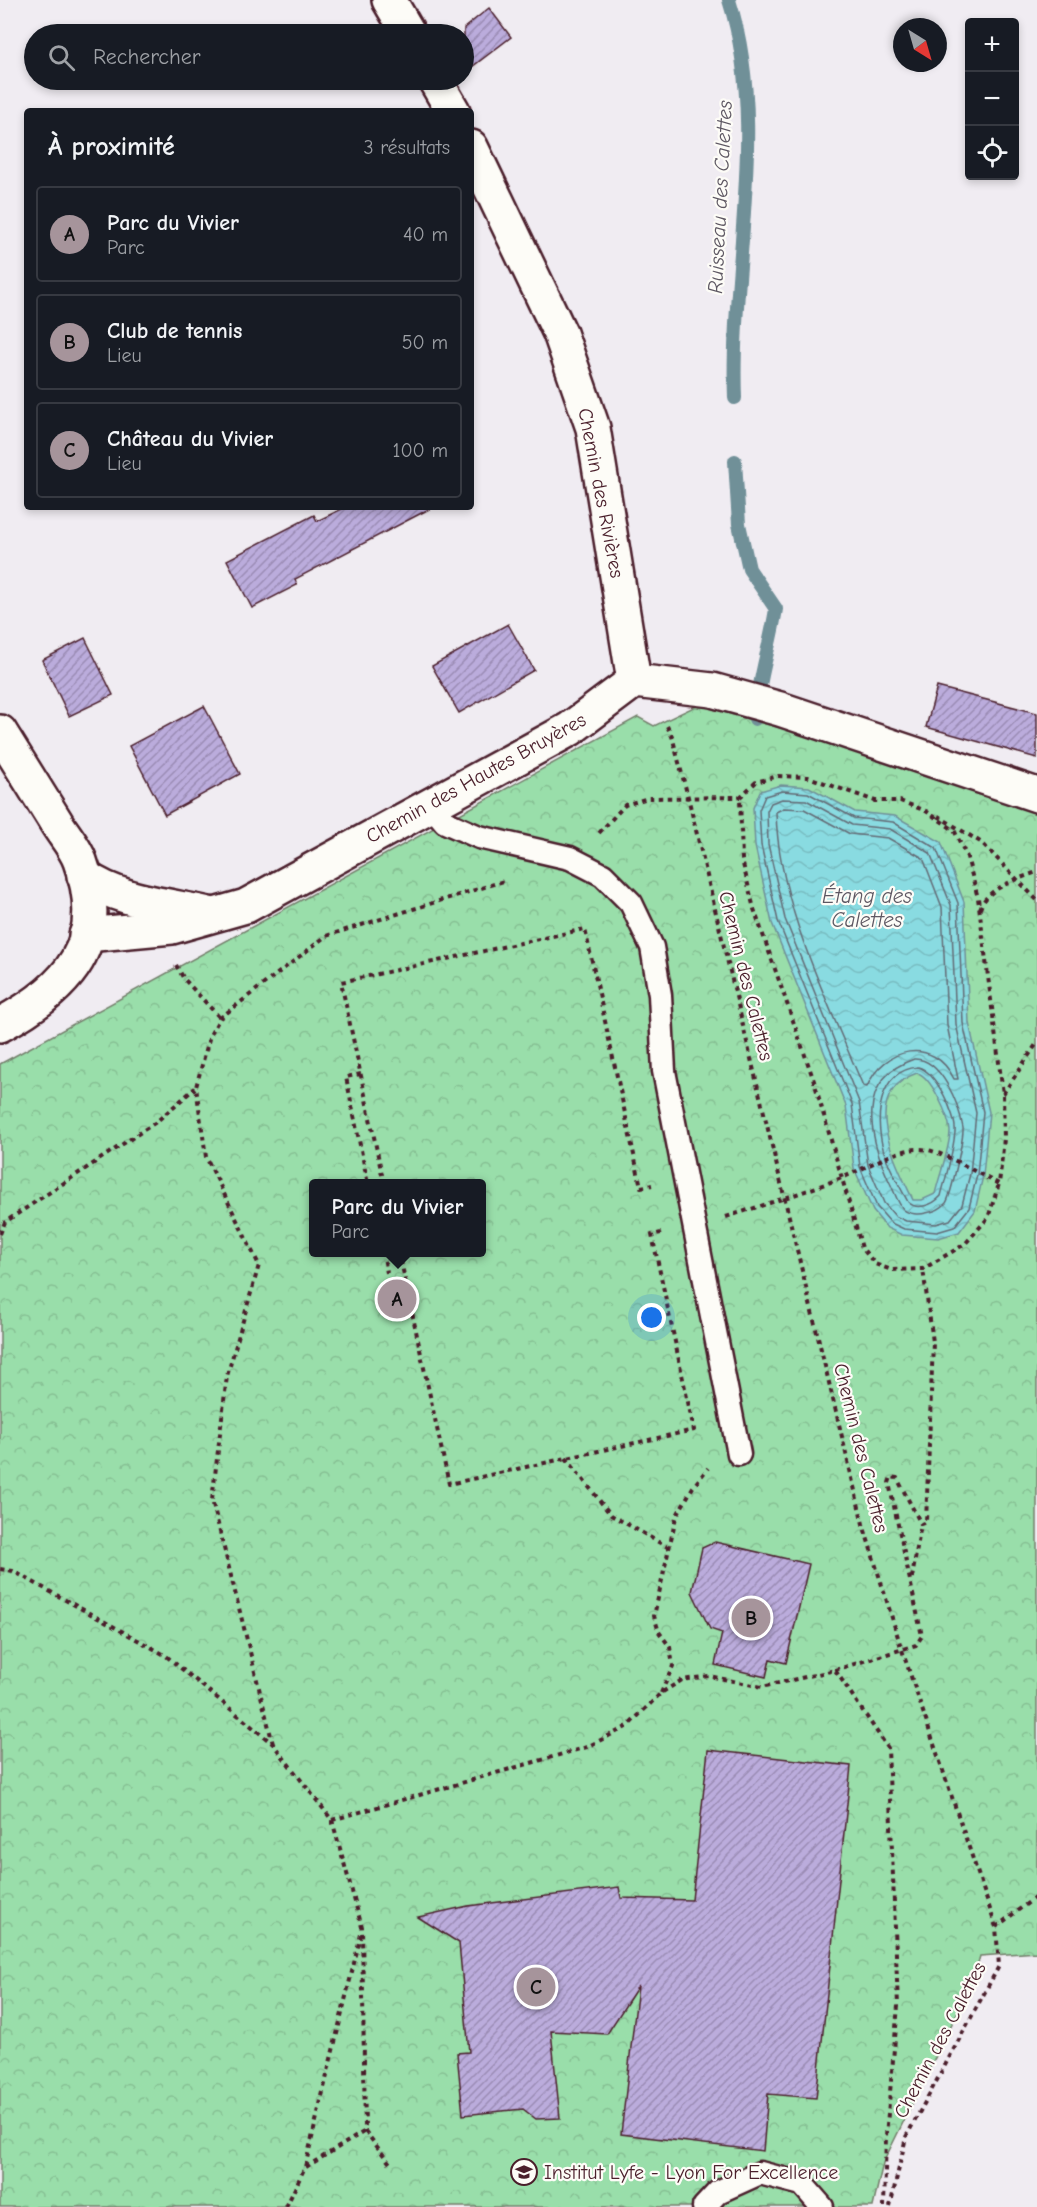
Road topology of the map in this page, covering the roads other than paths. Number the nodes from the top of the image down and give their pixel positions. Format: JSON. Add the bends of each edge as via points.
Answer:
{"nodes":[{"id":1,"x":389,"y":0,"type":"edge"},
{"id":2,"x":403,"y":24,"type":"edge"},
{"id":3,"x":441,"y":90,"type":"edge"},
{"id":4,"x":451,"y":108,"type":"edge"},
{"id":5,"x":474,"y":153,"type":"edge"},
{"id":6,"x":634,"y":681,"type":"junction"},
{"id":7,"x":0,"y":732,"type":"edge"},
{"id":8,"x":1037,"y":795,"type":"edge"},
{"id":9,"x":432,"y":804,"type":"junction"},
{"id":10,"x":84,"y":876,"type":"junction"},
{"id":11,"x":211,"y":915,"type":"junction"},
{"id":12,"x":86,"y":935,"type":"junction"},
{"id":13,"x":0,"y":1025,"type":"edge"},
{"id":14,"x":739,"y":1454,"type":"dead end"},
{"id":15,"x":704,"y":2207,"type":"edge"},
{"id":16,"x":822,"y":2207,"type":"edge"}],
"edges":[{"from":1,"to":2,"type":"street"},
{"from":3,"to":4,"type":"street"},
{"from":5,"to":6,"type":"street","name":"Chemin des Rivières","via":[[560,333],[593,428]]},
{"from":6,"to":8,"type":"street","via":[[712,690]]},
{"from":6,"to":9,"type":"street","name":"Chemin des Hautes Bruyères","via":[[570,729]]},
{"from":7,"to":10,"type":"street","via":[[79,859]]},
{"from":9,"to":11,"type":"street","name":"Chemin des Hautes Bruyères","via":[[246,906]]},
{"from":9,"to":14,"type":"lane","via":[[445,822],[479,837],[570,858],[603,876],[631,903],[652,947],[660,995],[664,1071]]},
{"from":10,"to":11,"type":"street","via":[[125,894]]},
{"from":10,"to":12,"type":"street","via":[[91,906]]},
{"from":11,"to":12,"type":"street","name":"Chemin des Hautes Bruyères","via":[[172,927]]},
{"from":12,"to":13,"type":"street","via":[[81,955],[63,982]]},
{"from":15,"to":16,"type":"lane","via":[[718,2192],[760,2173],[802,2184]]}]}
